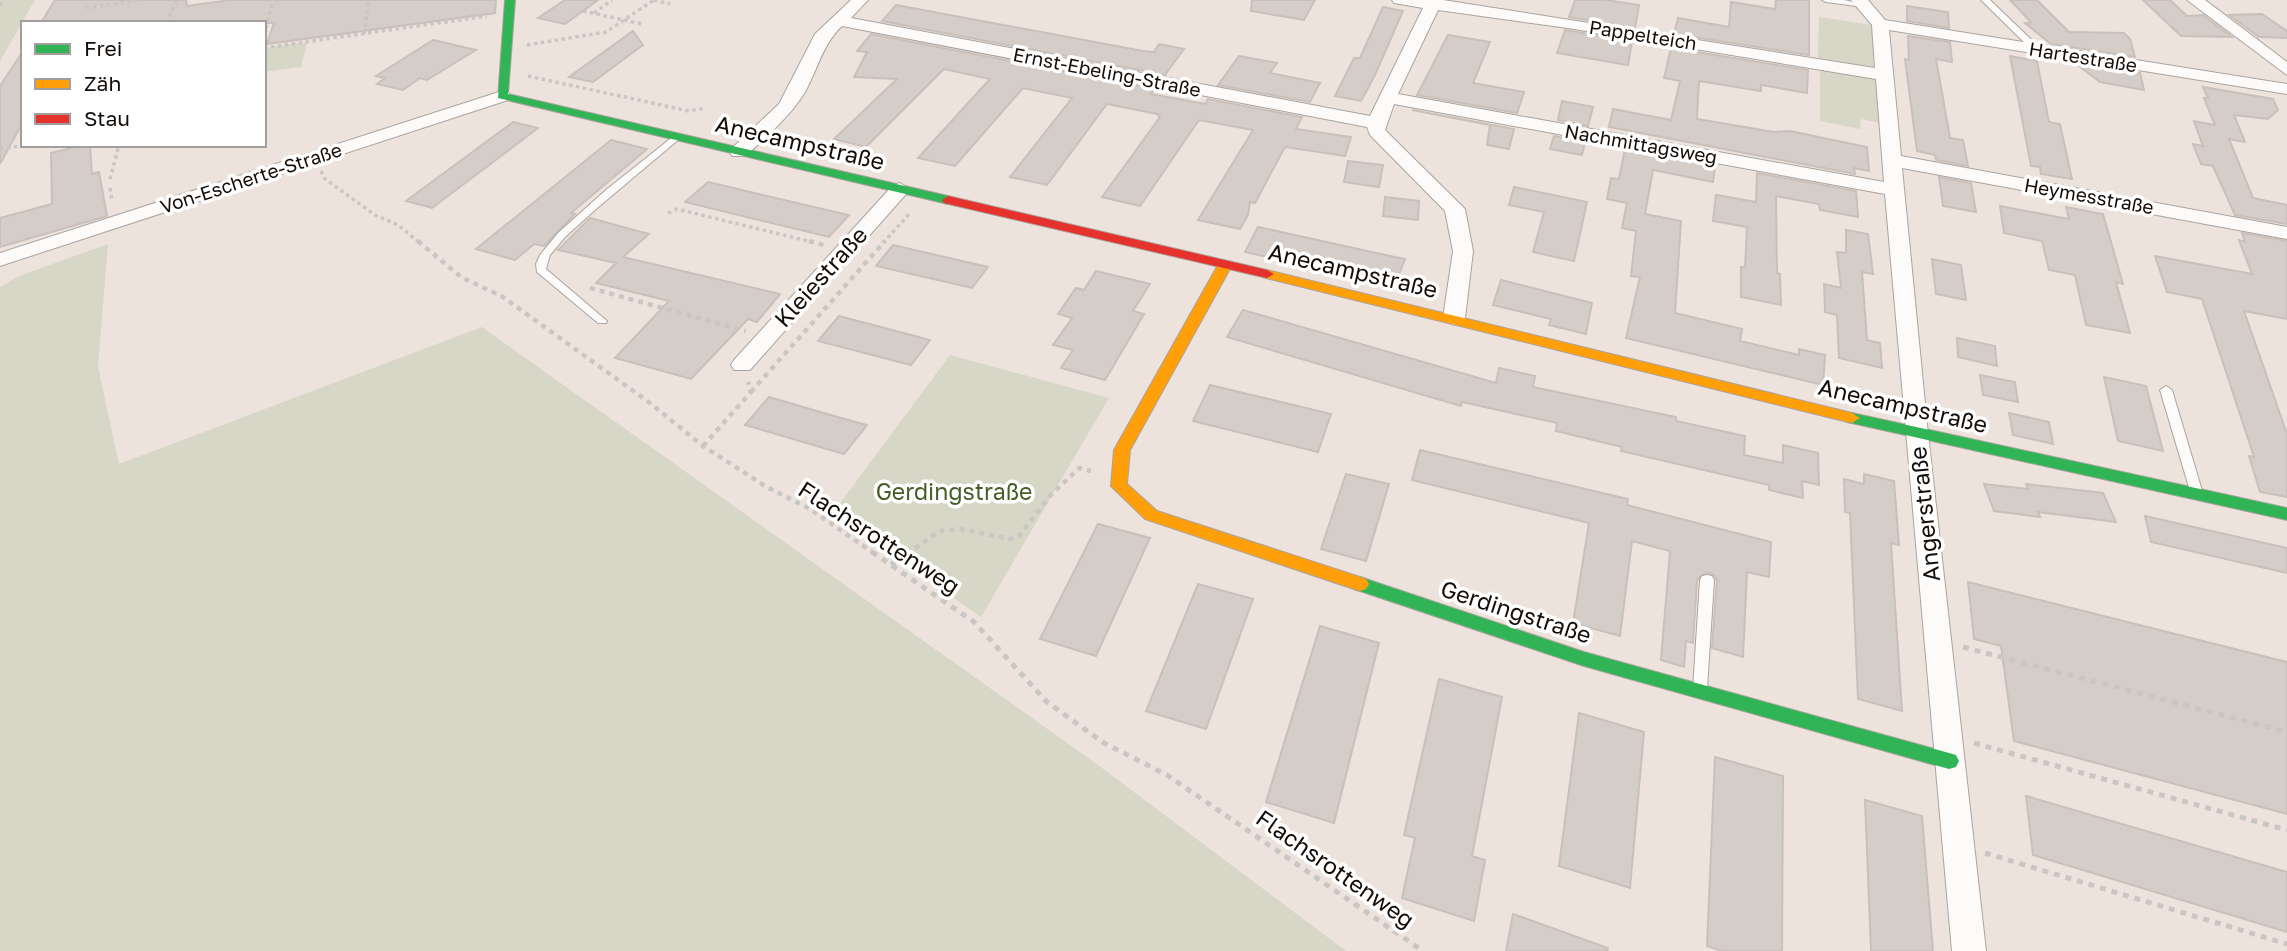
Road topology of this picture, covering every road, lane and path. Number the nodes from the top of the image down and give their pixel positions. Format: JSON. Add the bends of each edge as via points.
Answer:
{"nodes":[{"id":1,"x":4,"y":0,"type":"edge"},
{"id":2,"x":142,"y":0,"type":"edge"},
{"id":3,"x":177,"y":0,"type":"edge"},
{"id":4,"x":273,"y":0,"type":"edge"},
{"id":5,"x":369,"y":0,"type":"edge"},
{"id":6,"x":612,"y":0,"type":"edge"},
{"id":7,"x":654,"y":0,"type":"edge"},
{"id":8,"x":860,"y":0,"type":"edge"},
{"id":9,"x":1400,"y":0,"type":"edge"},
{"id":10,"x":1826,"y":0,"type":"edge"},
{"id":11,"x":1985,"y":0,"type":"edge"},
{"id":12,"x":2195,"y":0,"type":"edge"},
{"id":13,"x":1434,"y":3,"type":"edge"},
{"id":14,"x":670,"y":4,"type":"dead end"},
{"id":15,"x":0,"y":5,"type":"edge"},
{"id":16,"x":509,"y":6,"type":"edge"},
{"id":17,"x":86,"y":8,"type":"dead end"},
{"id":18,"x":583,"y":10,"type":"dead end"},
{"id":19,"x":1868,"y":10,"type":"edge"},
{"id":20,"x":594,"y":13,"type":"junction"},
{"id":21,"x":627,"y":19,"type":"junction"},
{"id":22,"x":837,"y":20,"type":"junction"},
{"id":23,"x":167,"y":21,"type":"edge"},
{"id":24,"x":642,"y":24,"type":"dead end"},
{"id":25,"x":266,"y":27,"type":"edge"},
{"id":26,"x":364,"y":34,"type":"junction"},
{"id":27,"x":266,"y":48,"type":"edge"},
{"id":28,"x":506,"y":49,"type":"junction"},
{"id":29,"x":2036,"y":49,"type":"junction"},
{"id":30,"x":503,"y":70,"type":"junction"},
{"id":31,"x":2287,"y":70,"type":"edge"},
{"id":32,"x":1885,"y":75,"type":"junction"},
{"id":33,"x":2287,"y":89,"type":"edge"},
{"id":34,"x":502,"y":96,"type":"junction"},
{"id":35,"x":1389,"y":98,"type":"junction"},
{"id":36,"x":705,"y":108,"type":"dead end"},
{"id":37,"x":1376,"y":123,"type":"junction"},
{"id":38,"x":675,"y":138,"type":"junction"},
{"id":39,"x":21,"y":146,"type":"edge"},
{"id":40,"x":118,"y":147,"type":"edge"},
{"id":41,"x":0,"y":149,"type":"edge"},
{"id":42,"x":739,"y":152,"type":"junction"},
{"id":43,"x":314,"y":158,"type":"junction"},
{"id":44,"x":1891,"y":160,"type":"junction"},
{"id":45,"x":110,"y":179,"type":"dead end"},
{"id":46,"x":110,"y":188,"type":"dead end"},
{"id":47,"x":900,"y":189,"type":"junction"},
{"id":48,"x":1894,"y":190,"type":"junction"},
{"id":49,"x":926,"y":195,"type":"junction"},
{"id":50,"x":111,"y":201,"type":"dead end"},
{"id":51,"x":668,"y":214,"type":"dead end"},
{"id":52,"x":2287,"y":233,"type":"edge"},
{"id":53,"x":845,"y":250,"type":"junction"},
{"id":54,"x":0,"y":260,"type":"edge"},
{"id":55,"x":1225,"y":265,"type":"junction"},
{"id":56,"x":584,"y":283,"type":"dead end"},
{"id":57,"x":1454,"y":318,"type":"junction"},
{"id":58,"x":602,"y":321,"type":"dead end"},
{"id":59,"x":768,"y":337,"type":"junction"},
{"id":60,"x":742,"y":365,"type":"joint"},
{"id":61,"x":2166,"y":390,"type":"dead end"},
{"id":62,"x":751,"y":392,"type":"junction"},
{"id":63,"x":1916,"y":434,"type":"junction"},
{"id":64,"x":703,"y":446,"type":"junction"},
{"id":65,"x":1119,"y":478,"type":"junction"},
{"id":66,"x":2197,"y":495,"type":"junction"},
{"id":67,"x":2287,"y":514,"type":"edge"},
{"id":68,"x":891,"y":565,"type":"junction"},
{"id":69,"x":1707,"y":580,"type":"dead end"},
{"id":70,"x":1938,"y":640,"type":"junction"},
{"id":71,"x":1700,"y":693,"type":"junction"},
{"id":72,"x":2287,"y":732,"type":"edge"},
{"id":73,"x":1946,"y":736,"type":"junction"},
{"id":74,"x":1949,"y":761,"type":"junction"},
{"id":75,"x":2287,"y":830,"type":"edge"},
{"id":76,"x":1958,"y":845,"type":"junction"},
{"id":77,"x":2287,"y":944,"type":"edge"},
{"id":78,"x":1423,"y":951,"type":"edge"},
{"id":79,"x":1969,"y":951,"type":"edge"}],
"edges":[{"from":1,"to":15,"type":"path"},
{"from":2,"to":17,"type":"path"},
{"from":3,"to":23,"type":"path"},
{"from":4,"to":25,"type":"path"},
{"from":5,"to":26,"type":"path"},
{"from":6,"to":20,"type":"path"},
{"from":7,"to":14,"type":"path"},
{"from":7,"to":21,"type":"path"},
{"from":8,"to":22,"type":"street"},
{"from":9,"to":13,"type":"street","name":"Pappelteich"},
{"from":10,"to":19,"type":"lane"},
{"from":11,"to":29,"type":"lane"},
{"from":12,"to":31,"type":"street"},
{"from":13,"to":32,"type":"street","name":"Pappelteich"},
{"from":13,"to":35,"type":"street"},
{"from":16,"to":26,"type":"path"},
{"from":16,"to":28,"type":"street"},
{"from":18,"to":20,"type":"path"},
{"from":19,"to":29,"type":"street","name":"Hartestraße"},
{"from":19,"to":32,"type":"street","name":"Angerstraße"},
{"from":20,"to":21,"type":"path"},
{"from":21,"to":24,"type":"path"},
{"from":21,"to":28,"type":"path","via":[[606,32]]},
{"from":22,"to":37,"type":"street","name":"Ernst-Ebeling-Straße"},
{"from":22,"to":42,"type":"street","via":[[821,37],[785,108]]},
{"from":26,"to":27,"type":"path"},
{"from":28,"to":30,"type":"street"},
{"from":29,"to":33,"type":"street","name":"Hartestraße"},
{"from":30,"to":34,"type":"street"},
{"from":30,"to":36,"type":"path","via":[[689,111]]},
{"from":32,"to":44,"type":"street","name":"Angerstraße"},
{"from":34,"to":38,"type":"street","name":"Anecampstraße"},
{"from":34,"to":43,"type":"street","name":"Von-Escherte-Straße"},
{"from":35,"to":37,"type":"street"},
{"from":35,"to":48,"type":"street","name":"Nachmittagsweg"},
{"from":37,"to":57,"type":"street","via":[[1376,131],[1455,209],[1463,251]]},
{"from":38,"to":42,"type":"street","name":"Anecampstraße"},
{"from":38,"to":58,"type":"lane","via":[[546,251],[541,261],[541,270]]},
{"from":39,"to":41,"type":"path"},
{"from":40,"to":45,"type":"path"},
{"from":42,"to":47,"type":"street","name":"Anecampstraße"},
{"from":43,"to":54,"type":"street","name":"Von-Escherte-Straße"},
{"from":43,"to":64,"type":"path","name":"Flachsrottenweg","via":[[325,178],[375,215],[398,225],[461,277],[503,297]]},
{"from":44,"to":48,"type":"street","name":"Angerstraße"},
{"from":44,"to":52,"type":"street","name":"Heymesstraße"},
{"from":46,"to":50,"type":"path"},
{"from":47,"to":49,"type":"street","name":"Anecampstraße"},
{"from":47,"to":53,"type":"street","name":"Kleiestraße"},
{"from":48,"to":63,"type":"street","name":"Angerstraße"},
{"from":49,"to":55,"type":"street","name":"Anecampstraße"},
{"from":49,"to":62,"type":"path"},
{"from":51,"to":53,"type":"path","via":[[677,209]]},
{"from":53,"to":59,"type":"street","name":"Kleiestraße"},
{"from":55,"to":57,"type":"street","name":"Anecampstraße"},
{"from":55,"to":65,"type":"street","via":[[1122,450]]},
{"from":56,"to":59,"type":"path","via":[[593,291]]},
{"from":57,"to":63,"type":"street","name":"Anecampstraße"},
{"from":59,"to":60,"type":"street","name":"Kleiestraße"},
{"from":60,"to":62,"type":"path"},
{"from":61,"to":66,"type":"lane"},
{"from":62,"to":64,"type":"path"},
{"from":63,"to":66,"type":"street","name":"Anecampstraße"},
{"from":63,"to":70,"type":"street","name":"Angerstraße"},
{"from":64,"to":68,"type":"path","name":"Flachsrottenweg","via":[[810,509]]},
{"from":65,"to":68,"type":"path","via":[[1079,468],[1019,536],[1010,539],[961,529],[939,531]]},
{"from":65,"to":71,"type":"street","name":"Gerdingstraße","via":[[1119,486],[1151,515]]},
{"from":66,"to":67,"type":"street","name":"Anecampstraße"},
{"from":68,"to":78,"type":"path","name":"Flachsrottenweg","via":[[974,622],[1047,702],[1104,743],[1167,775]]},
{"from":69,"to":71,"type":"lane"},
{"from":70,"to":72,"type":"path"},
{"from":70,"to":73,"type":"street","name":"Angerstraße"},
{"from":71,"to":74,"type":"street","name":"Gerdingstraße"},
{"from":73,"to":74,"type":"street","name":"Angerstraße"},
{"from":73,"to":75,"type":"path"},
{"from":74,"to":76,"type":"street","name":"Angerstraße"},
{"from":76,"to":77,"type":"path"},
{"from":76,"to":79,"type":"street","name":"Angerstraße"}]}
